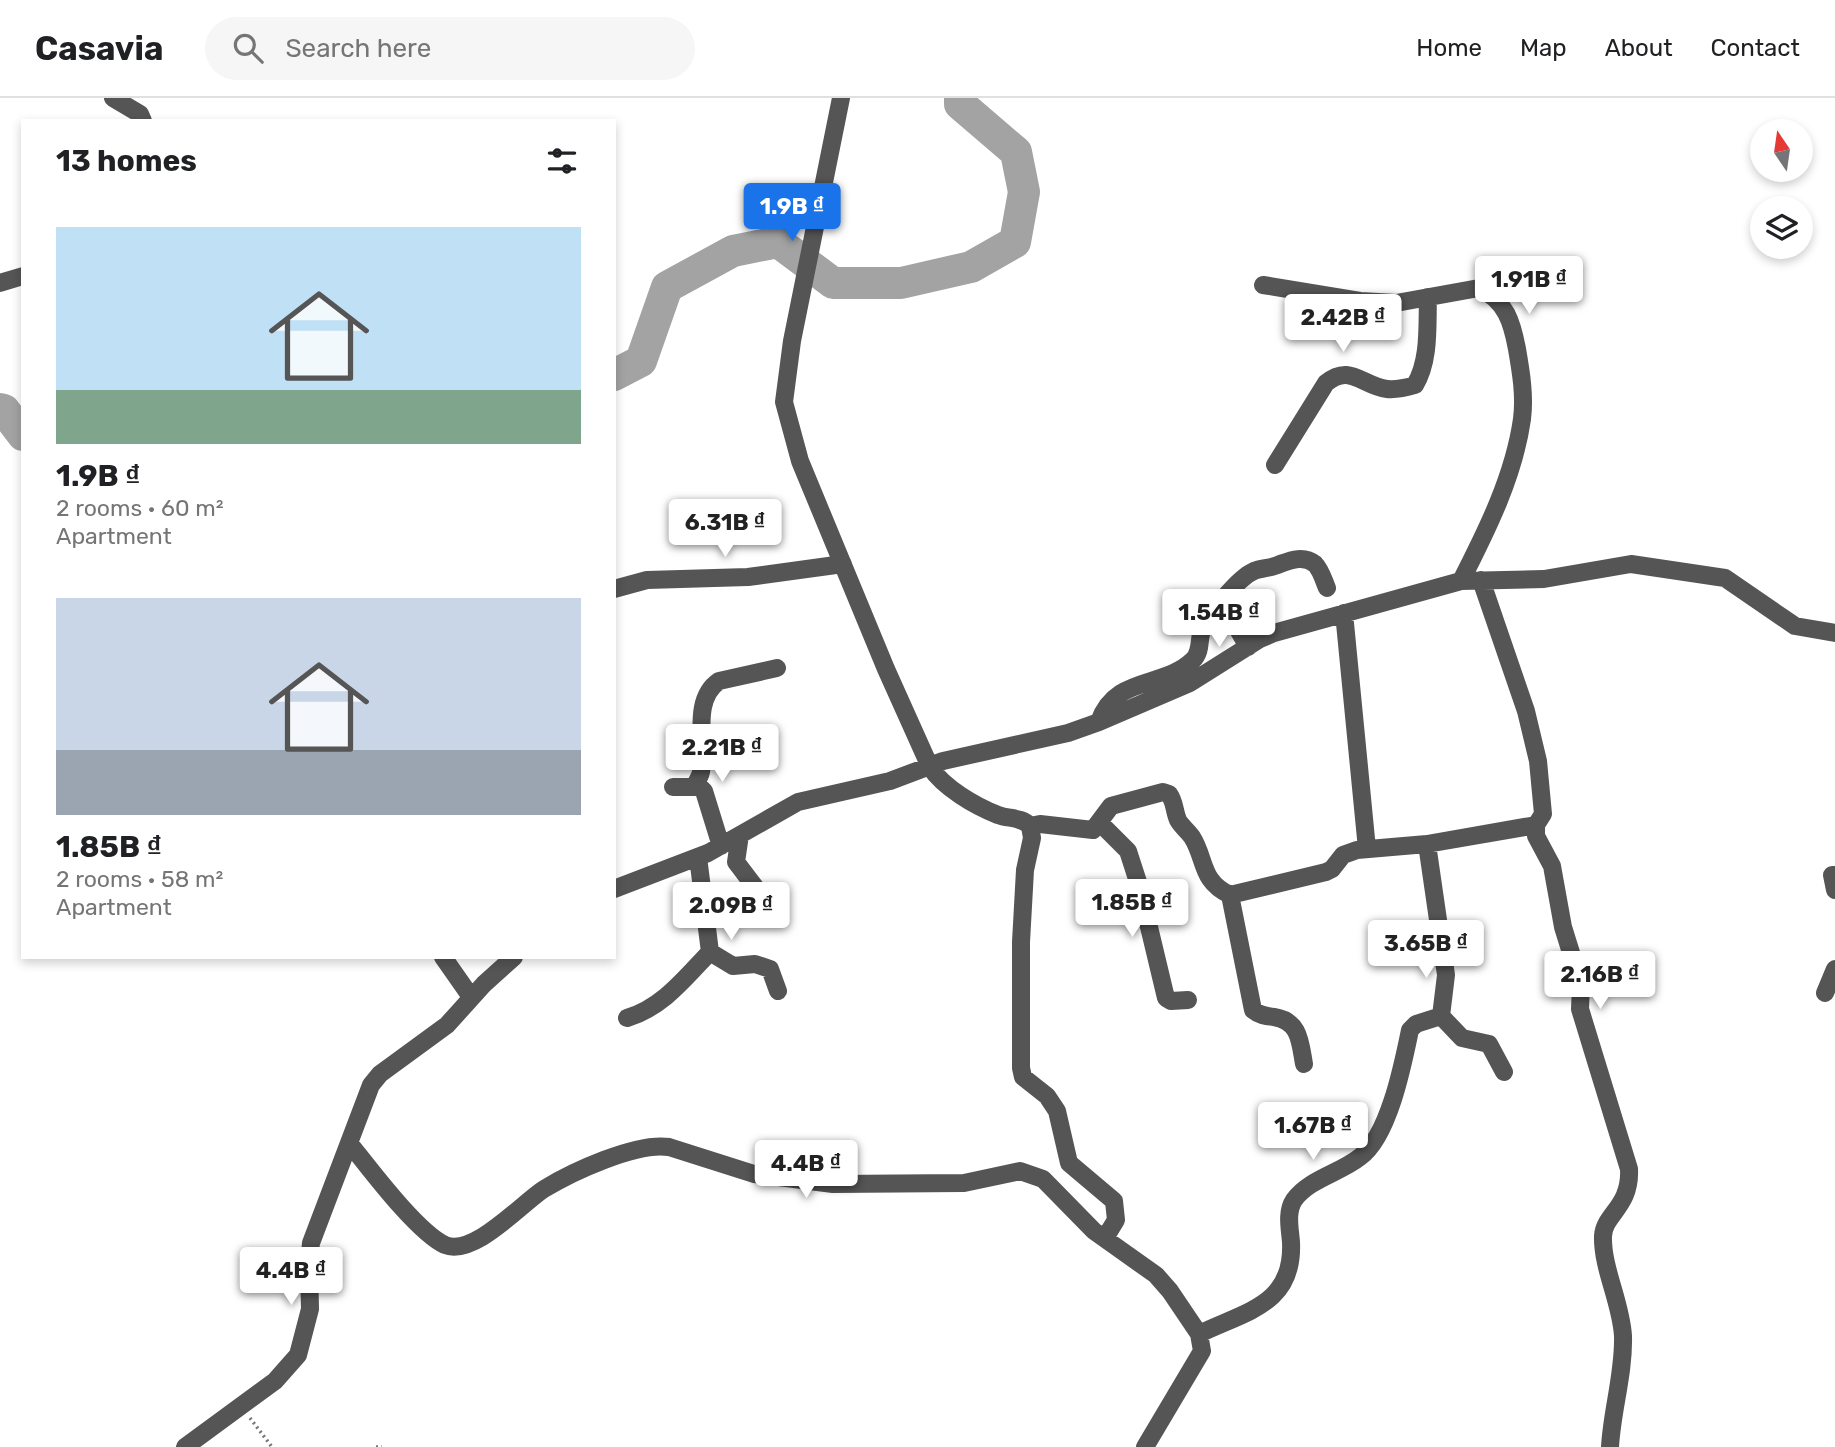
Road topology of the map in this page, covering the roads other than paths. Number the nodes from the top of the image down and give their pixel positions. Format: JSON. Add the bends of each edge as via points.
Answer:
{"nodes":[{"id":1,"x":113,"y":98,"type":"edge"},
{"id":2,"x":841,"y":98,"type":"edge"},
{"id":3,"x":143,"y":119,"type":"edge"},
{"id":4,"x":21,"y":277,"type":"edge"},
{"id":5,"x":0,"y":283,"type":"edge"},
{"id":6,"x":1263,"y":285,"type":"dead end"},
{"id":7,"x":1428,"y":297,"type":"junction"},
{"id":8,"x":1275,"y":465,"type":"dead end"},
{"id":9,"x":843,"y":564,"type":"junction"},
{"id":10,"x":1481,"y":580,"type":"junction"},
{"id":11,"x":1461,"y":581,"type":"junction"},
{"id":12,"x":616,"y":588,"type":"edge"},
{"id":13,"x":1327,"y":588,"type":"dead end"},
{"id":14,"x":1222,"y":601,"type":"junction"},
{"id":15,"x":1345,"y":613,"type":"junction"},
{"id":16,"x":1835,"y":634,"type":"edge"},
{"id":17,"x":1248,"y":646,"type":"junction"},
{"id":18,"x":778,"y":668,"type":"dead end"},
{"id":19,"x":1099,"y":722,"type":"junction"},
{"id":20,"x":930,"y":766,"type":"junction"},
{"id":21,"x":694,"y":787,"type":"junction"},
{"id":22,"x":673,"y":788,"type":"dead end"},
{"id":23,"x":1100,"y":823,"type":"junction"},
{"id":24,"x":1536,"y":825,"type":"junction"},
{"id":25,"x":1030,"y":826,"type":"junction"},
{"id":26,"x":740,"y":835,"type":"junction"},
{"id":27,"x":1427,"y":844,"type":"junction"},
{"id":28,"x":721,"y":846,"type":"junction"},
{"id":29,"x":1367,"y":849,"type":"junction"},
{"id":30,"x":698,"y":857,"type":"junction"},
{"id":31,"x":1835,"y":875,"type":"edge"},
{"id":32,"x":616,"y":888,"type":"edge"},
{"id":33,"x":1835,"y":890,"type":"edge"},
{"id":34,"x":1230,"y":895,"type":"junction"},
{"id":35,"x":759,"y":913,"type":"dead end"},
{"id":36,"x":710,"y":952,"type":"junction"},
{"id":37,"x":444,"y":959,"type":"edge"},
{"id":38,"x":512,"y":959,"type":"edge"},
{"id":39,"x":1835,"y":969,"type":"edge"},
{"id":40,"x":778,"y":990,"type":"dead end"},
{"id":41,"x":1825,"y":993,"type":"dead end"},
{"id":42,"x":471,"y":997,"type":"junction"},
{"id":43,"x":1188,"y":1000,"type":"dead end"},
{"id":44,"x":1441,"y":1016,"type":"junction"},
{"id":45,"x":627,"y":1018,"type":"dead end"},
{"id":46,"x":1304,"y":1064,"type":"dead end"},
{"id":47,"x":1504,"y":1072,"type":"dead end"},
{"id":48,"x":350,"y":1144,"type":"junction"},
{"id":49,"x":1105,"y":1238,"type":"junction"},
{"id":50,"x":1199,"y":1334,"type":"junction"},
{"id":51,"x":185,"y":1447,"type":"edge"},
{"id":52,"x":1145,"y":1447,"type":"edge"},
{"id":53,"x":1610,"y":1447,"type":"edge"}],
"edges":[{"from":1,"to":3,"type":"street"},
{"from":2,"to":9,"type":"street","via":[[784,388],[800,461]]},
{"from":4,"to":5,"type":"street"},
{"from":6,"to":7,"type":"street","via":[[1360,301],[1396,303]]},
{"from":7,"to":8,"type":"street","via":[[1426,350],[1415,385],[1385,389],[1345,373],[1335,376],[1326,383]]},
{"from":7,"to":11,"type":"street","via":[[1479,288],[1505,307],[1514,331],[1522,387],[1522,419],[1511,462],[1492,521]]},
{"from":9,"to":12,"type":"street","via":[[748,577],[647,580]]},
{"from":9,"to":20,"type":"street"},
{"from":10,"to":11,"type":"street"},
{"from":10,"to":16,"type":"street","via":[[1544,579],[1631,564],[1718,576],[1795,626]]},
{"from":10,"to":24,"type":"street","via":[[1526,711],[1538,761],[1543,814]]},
{"from":11,"to":15,"type":"street"},
{"from":13,"to":14,"type":"street","via":[[1316,565],[1291,559],[1253,571]]},
{"from":14,"to":17,"type":"street"},
{"from":14,"to":19,"type":"street","via":[[1201,632],[1192,661],[1110,700]]},
{"from":15,"to":17,"type":"street","via":[[1273,633]]},
{"from":15,"to":29,"type":"street"},
{"from":17,"to":19,"type":"street","via":[[1190,683]]},
{"from":18,"to":21,"type":"street","via":[[713,685],[703,713],[701,772]]},
{"from":19,"to":20,"type":"street"},
{"from":20,"to":25,"type":"street","via":[[968,799]]},
{"from":20,"to":26,"type":"street","via":[[900,778],[798,802]]},
{"from":21,"to":22,"type":"street"},
{"from":21,"to":28,"type":"street","via":[[700,787],[708,798]]},
{"from":23,"to":25,"type":"street","via":[[1096,829],[1086,830]]},
{"from":23,"to":34,"type":"street","via":[[1111,806],[1169,794],[1179,821],[1194,840],[1202,868]]},
{"from":23,"to":43,"type":"street","via":[[1128,851],[1166,998]]},
{"from":24,"to":27,"type":"street"},
{"from":24,"to":53,"type":"street","via":[[1536,835],[1552,866],[1563,927],[1581,985],[1580,1009],[1629,1169],[1628,1192],[1603,1233],[1623,1336]]},
{"from":25,"to":49,"type":"street","via":[[1020,942],[1021,1068],[1028,1082],[1054,1105],[1069,1163],[1114,1201],[1116,1220]]},
{"from":26,"to":28,"type":"street"},
{"from":26,"to":35,"type":"street","via":[[736,862],[755,887]]},
{"from":27,"to":29,"type":"street"},
{"from":27,"to":44,"type":"street","via":[[1446,975]]},
{"from":28,"to":30,"type":"street"},
{"from":29,"to":34,"type":"street","via":[[1346,853],[1326,872]]},
{"from":30,"to":32,"type":"street"},
{"from":30,"to":36,"type":"street"},
{"from":31,"to":33,"type":"street"},
{"from":34,"to":46,"type":"street","via":[[1253,1010],[1294,1026]]},
{"from":36,"to":40,"type":"street","via":[[733,966],[755,964],[770,969]]},
{"from":36,"to":45,"type":"street","via":[[666,997]]},
{"from":37,"to":42,"type":"street"},
{"from":38,"to":42,"type":"street"},
{"from":39,"to":41,"type":"street"},
{"from":42,"to":48,"type":"street","via":[[447,1025],[375,1079]]},
{"from":44,"to":47,"type":"street","via":[[1462,1038],[1489,1044]]},
{"from":44,"to":50,"type":"street","via":[[1410,1030],[1390,1108],[1368,1149],[1310,1185],[1292,1203],[1291,1254],[1283,1286],[1268,1302]]},
{"from":48,"to":49,"type":"street","via":[[397,1201],[436,1239],[451,1247],[477,1240],[576,1171],[661,1146],[754,1174],[834,1184],[964,1183],[1026,1172],[1043,1179]]},
{"from":48,"to":51,"type":"street","via":[[311,1243],[310,1310],[298,1355],[287,1371]]},
{"from":49,"to":50,"type":"street","via":[[1156,1275]]},
{"from":50,"to":52,"type":"street","via":[[1202,1351]]}]}
